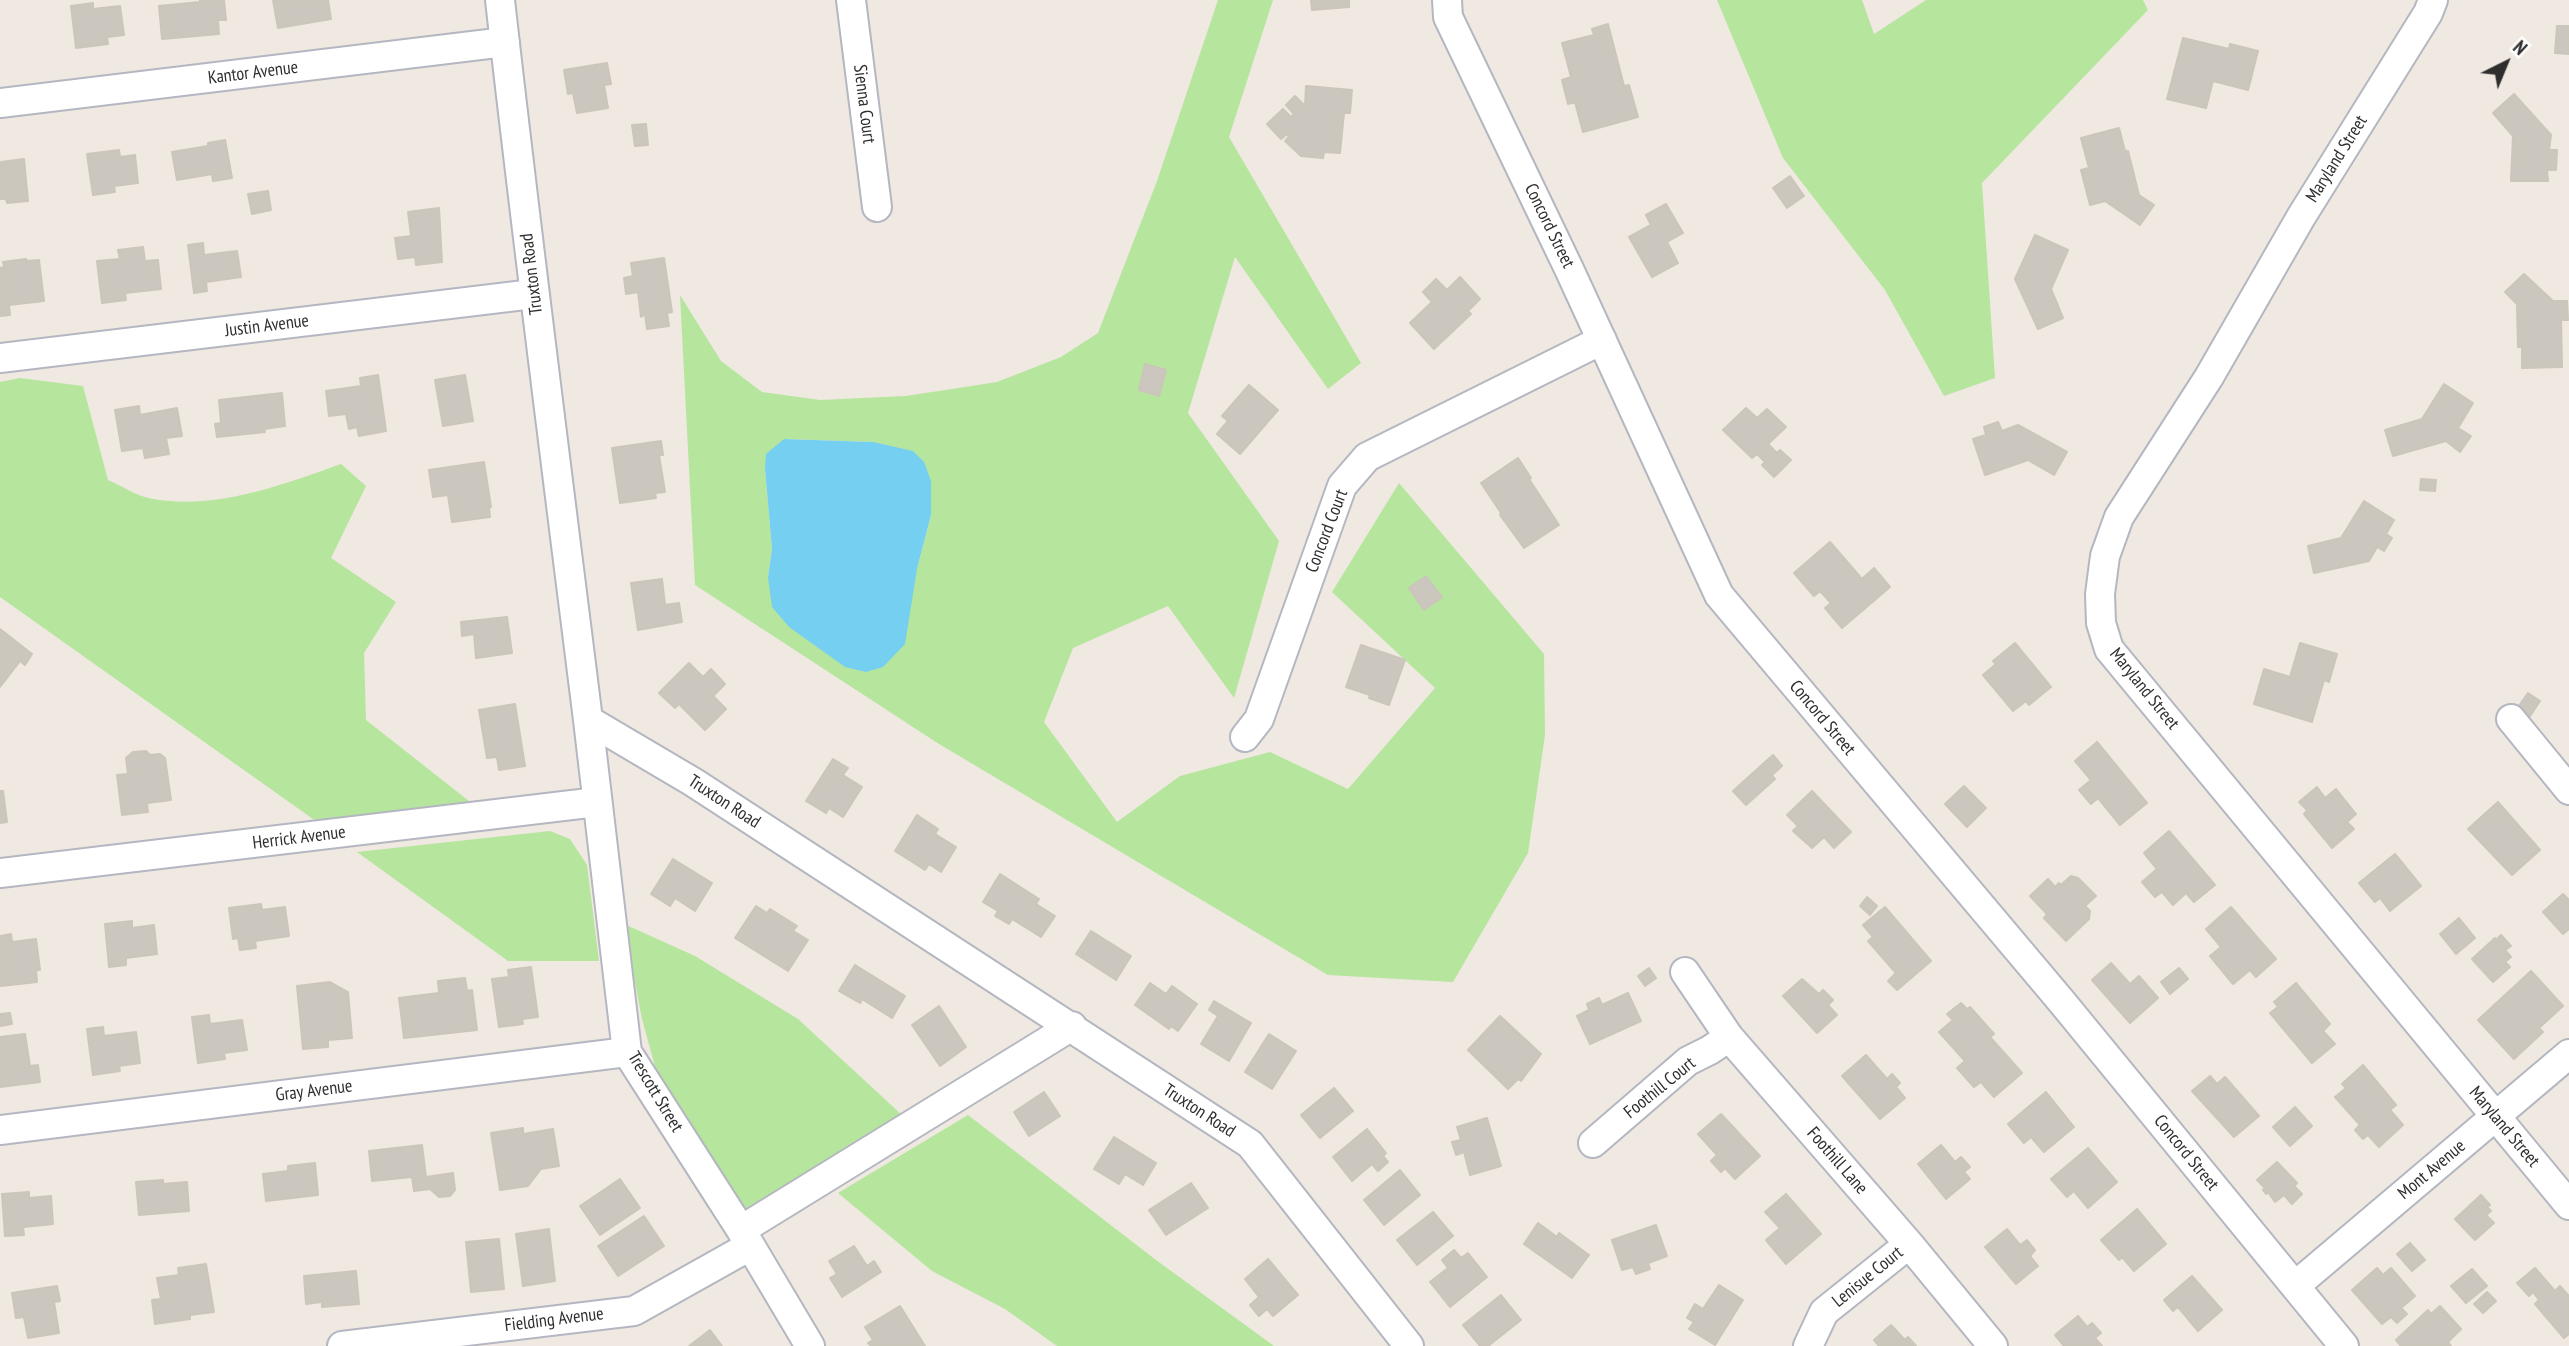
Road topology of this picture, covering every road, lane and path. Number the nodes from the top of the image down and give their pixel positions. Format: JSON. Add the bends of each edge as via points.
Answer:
{"nodes":[{"id":1,"x":500,"y":0,"type":"edge"},
{"id":2,"x":851,"y":0,"type":"edge"},
{"id":3,"x":1447,"y":0,"type":"edge"},
{"id":4,"x":2433,"y":0,"type":"edge"},
{"id":5,"x":505,"y":42,"type":"junction"},
{"id":6,"x":0,"y":103,"type":"edge"},
{"id":7,"x":877,"y":207,"type":"dead end"},
{"id":8,"x":533,"y":294,"type":"junction"},
{"id":9,"x":1602,"y":340,"type":"junction"},
{"id":10,"x":0,"y":358,"type":"edge"},
{"id":11,"x":2511,"y":719,"type":"dead end"},
{"id":12,"x":587,"y":720,"type":"junction"},
{"id":13,"x":1245,"y":737,"type":"dead end"},
{"id":14,"x":2569,"y":790,"type":"edge"},
{"id":15,"x":597,"y":802,"type":"junction"},
{"id":16,"x":0,"y":873,"type":"edge"},
{"id":17,"x":1685,"y":972,"type":"dead end"},
{"id":18,"x":1072,"y":1026,"type":"junction"},
{"id":19,"x":1729,"y":1037,"type":"junction"},
{"id":20,"x":627,"y":1052,"type":"junction"},
{"id":21,"x":2569,"y":1054,"type":"edge"},
{"id":22,"x":2496,"y":1116,"type":"junction"},
{"id":23,"x":0,"y":1130,"type":"edge"},
{"id":24,"x":1594,"y":1143,"type":"dead end"},
{"id":25,"x":2569,"y":1205,"type":"edge"},
{"id":26,"x":746,"y":1238,"type":"junction"},
{"id":27,"x":1909,"y":1244,"type":"junction"},
{"id":28,"x":2295,"y":1286,"type":"junction"},
{"id":29,"x":342,"y":1346,"type":"edge"},
{"id":30,"x":810,"y":1346,"type":"edge"},
{"id":31,"x":1409,"y":1346,"type":"edge"},
{"id":32,"x":1808,"y":1346,"type":"edge"},
{"id":33,"x":1993,"y":1346,"type":"edge"},
{"id":34,"x":2344,"y":1346,"type":"edge"}],
"edges":[{"from":1,"to":5,"type":"street","name":"Truxton Road"},
{"from":2,"to":7,"type":"street","name":"Sienna Court"},
{"from":3,"to":9,"type":"street","name":"Concord Street","via":[[1448,17]]},
{"from":4,"to":22,"type":"street","name":"Maryland Street","via":[[2209,377],[2119,517],[2105,556],[2101,623],[2109,649]]},
{"from":5,"to":6,"type":"street","name":"Kantor Avenue"},
{"from":5,"to":8,"type":"street","name":"Truxton Road"},
{"from":8,"to":10,"type":"street","name":"Justin Avenue"},
{"from":8,"to":12,"type":"street","name":"Truxton Road"},
{"from":9,"to":13,"type":"street","name":"Concord Court","via":[[1367,457],[1342,486],[1259,719]]},
{"from":9,"to":28,"type":"street","name":"Concord Street","via":[[1718,595]]},
{"from":11,"to":14,"type":"street"},
{"from":12,"to":15,"type":"street","name":"Trescott Street"},
{"from":12,"to":18,"type":"street","name":"Truxton Road","via":[[692,782]]},
{"from":15,"to":16,"type":"street","name":"Herrick Avenue"},
{"from":15,"to":20,"type":"street","name":"Trescott Street"},
{"from":17,"to":19,"type":"street","name":"Foothill Lane"},
{"from":18,"to":26,"type":"street","name":"Fielding Avenue"},
{"from":18,"to":31,"type":"street","name":"Truxton Road","via":[[1250,1144]]},
{"from":19,"to":24,"type":"street","name":"Foothill Court","via":[[1688,1061]]},
{"from":19,"to":27,"type":"street","name":"Foothill Lane"},
{"from":20,"to":23,"type":"street","name":"Gray Avenue"},
{"from":20,"to":26,"type":"street","name":"Trescott Street"},
{"from":21,"to":22,"type":"street","name":"Mont Avenue"},
{"from":22,"to":25,"type":"street","name":"Maryland Street"},
{"from":22,"to":28,"type":"street","name":"Mont Avenue"},
{"from":26,"to":29,"type":"street","name":"Fielding Avenue","via":[[634,1311]]},
{"from":26,"to":30,"type":"street","name":"Trescott Street"},
{"from":27,"to":32,"type":"street","name":"Lenisue Court","via":[[1824,1312]]},
{"from":27,"to":33,"type":"street","name":"Foothill Lane"},
{"from":28,"to":34,"type":"street","name":"Concord Street"}]}
